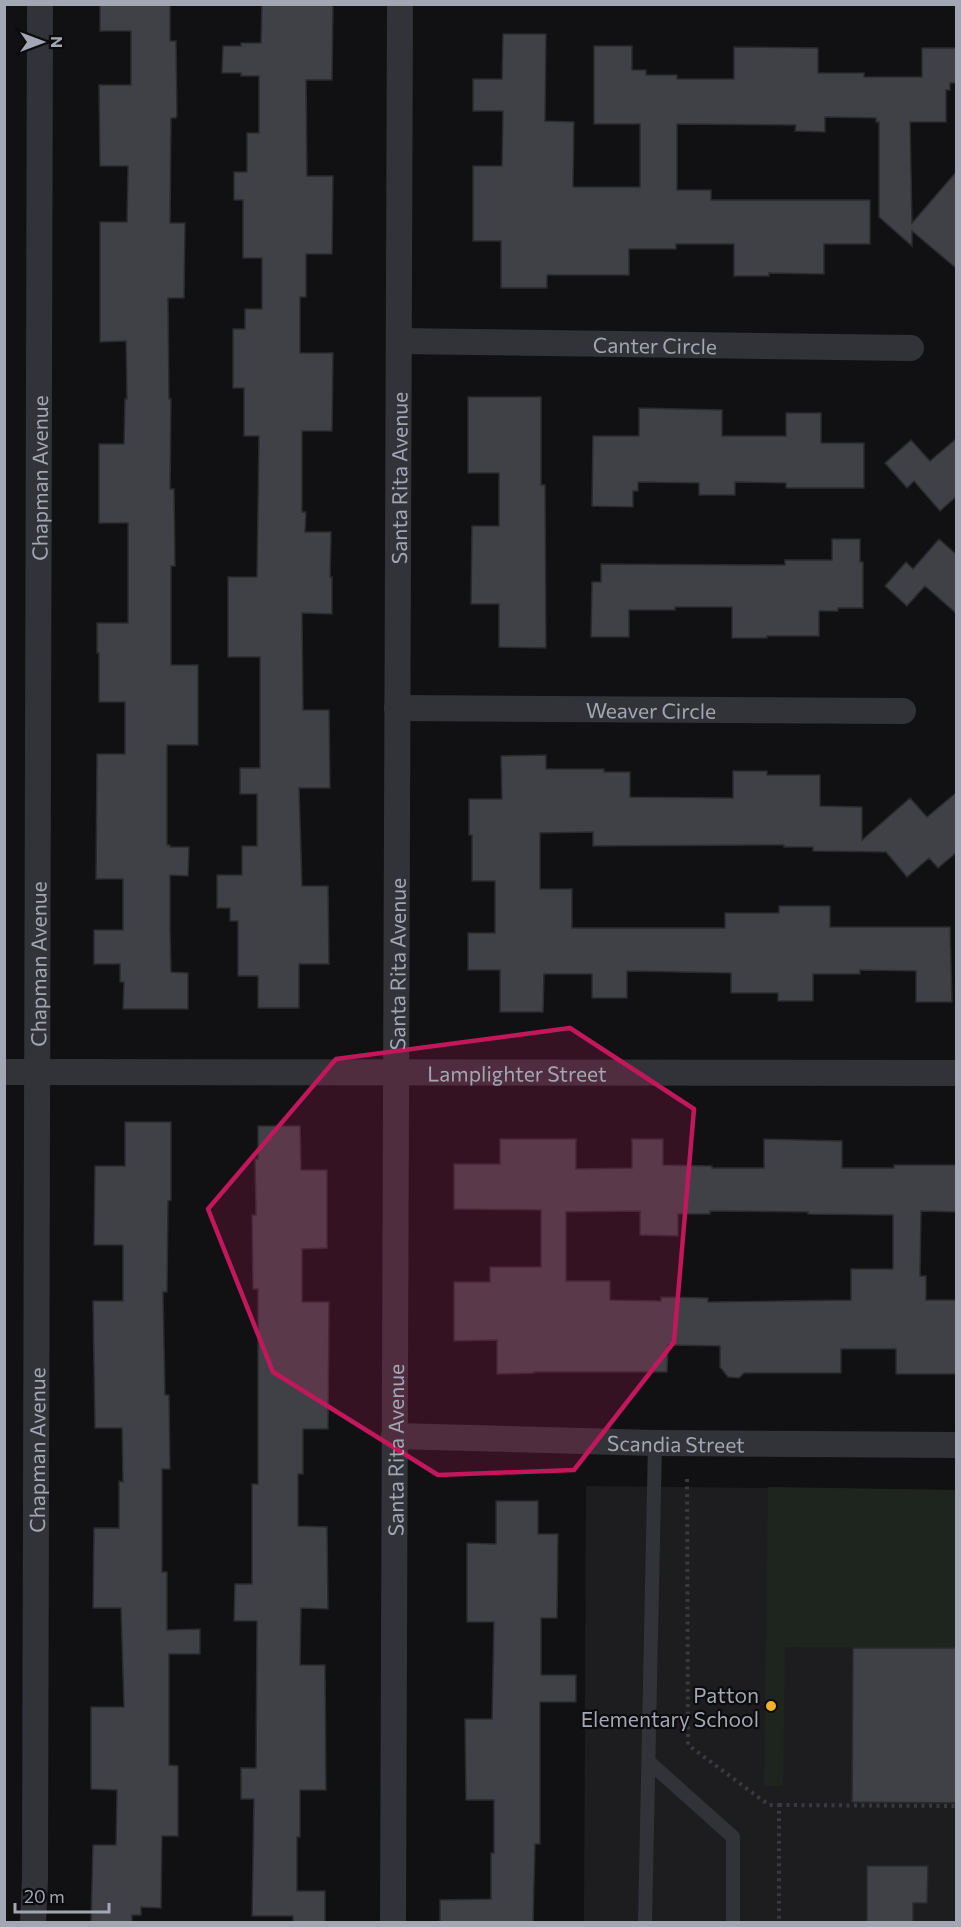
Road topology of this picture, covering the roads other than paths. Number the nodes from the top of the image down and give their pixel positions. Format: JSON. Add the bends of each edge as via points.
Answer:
{"nodes":[{"id":1,"x":39,"y":4,"type":"edge"},
{"id":2,"x":400,"y":4,"type":"edge"},
{"id":3,"x":399,"y":341,"type":"junction"},
{"id":4,"x":911,"y":348,"type":"dead end"},
{"id":5,"x":397,"y":708,"type":"junction"},
{"id":6,"x":903,"y":711,"type":"dead end"},
{"id":7,"x":4,"y":1071,"type":"edge"},
{"id":8,"x":36,"y":1072,"type":"junction"},
{"id":9,"x":397,"y":1072,"type":"junction"},
{"id":10,"x":957,"y":1073,"type":"edge"},
{"id":11,"x":394,"y":1436,"type":"junction"},
{"id":12,"x":655,"y":1443,"type":"junction"},
{"id":13,"x":957,"y":1445,"type":"edge"},
{"id":14,"x":649,"y":1762,"type":"junction"},
{"id":15,"x":33,"y":1923,"type":"edge"},
{"id":16,"x":393,"y":1923,"type":"edge"},
{"id":17,"x":645,"y":1923,"type":"edge"},
{"id":18,"x":733,"y":1923,"type":"edge"}],
"edges":[{"from":1,"to":8,"type":"street","name":"Chapman Avenue"},
{"from":2,"to":3,"type":"street","name":"Santa Rita Avenue"},
{"from":3,"to":4,"type":"street","name":"Canter Circle"},
{"from":3,"to":5,"type":"street","name":"Santa Rita Avenue"},
{"from":5,"to":6,"type":"street","name":"Weaver Circle"},
{"from":5,"to":9,"type":"street","name":"Santa Rita Avenue"},
{"from":7,"to":8,"type":"street","name":"Lamplighter Street"},
{"from":8,"to":9,"type":"street","name":"Lamplighter Street"},
{"from":8,"to":15,"type":"street","name":"Chapman Avenue"},
{"from":9,"to":10,"type":"street","name":"Lamplighter Street"},
{"from":9,"to":11,"type":"street","name":"Santa Rita Avenue"},
{"from":11,"to":12,"type":"street","name":"Scandia Street"},
{"from":11,"to":16,"type":"street","name":"Santa Rita Avenue"},
{"from":12,"to":13,"type":"street","name":"Scandia Street"},
{"from":12,"to":14,"type":"lane"},
{"from":14,"to":17,"type":"lane"},
{"from":14,"to":18,"type":"lane","via":[[733,1837]]}]}
